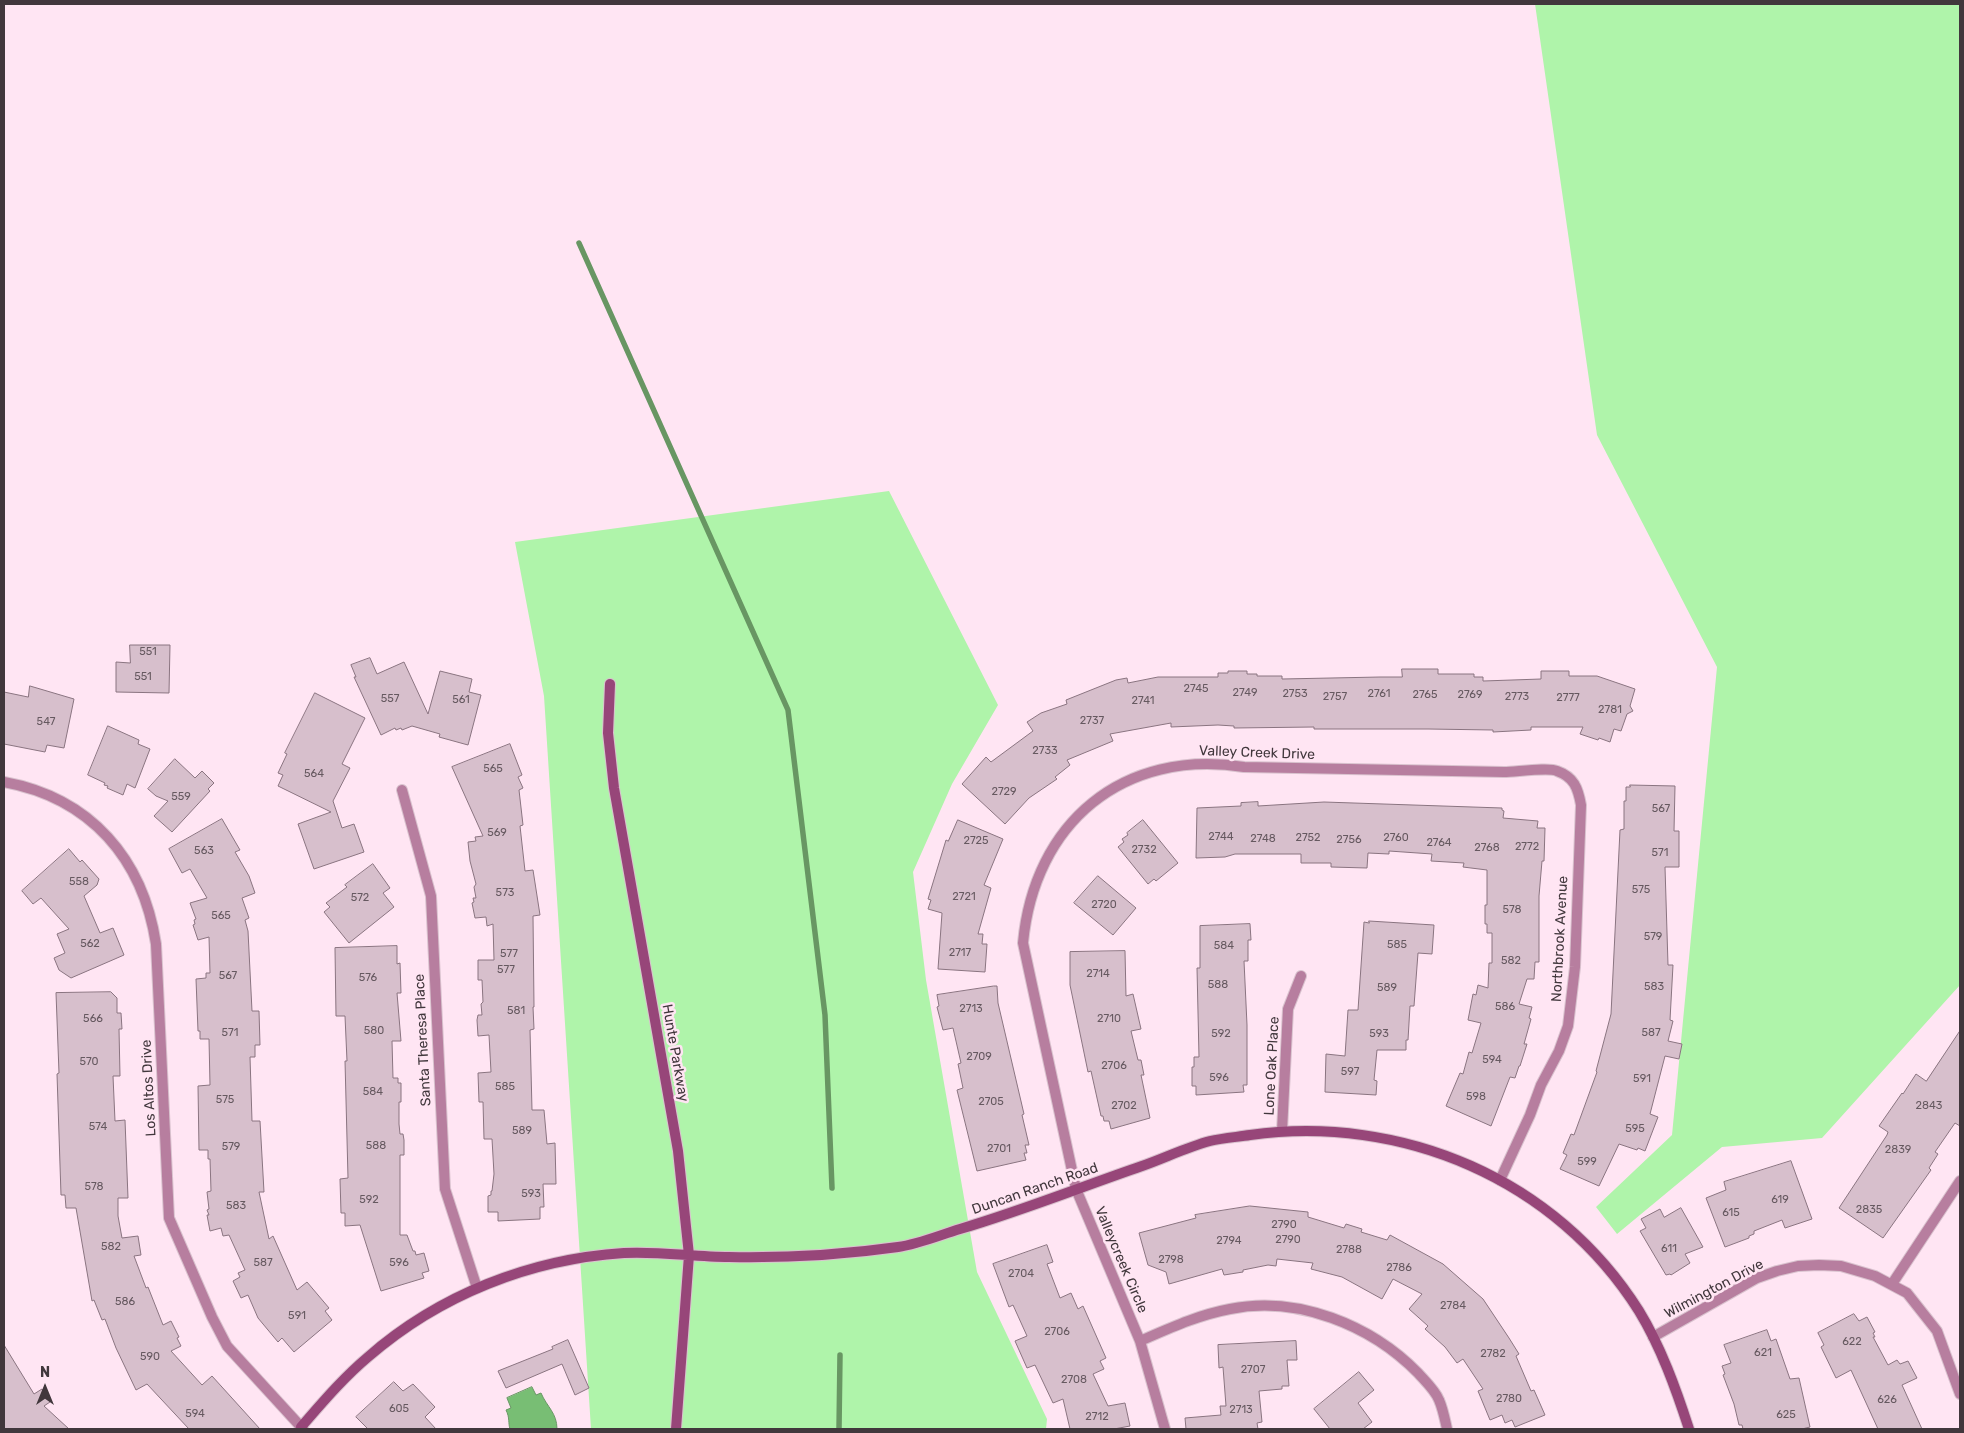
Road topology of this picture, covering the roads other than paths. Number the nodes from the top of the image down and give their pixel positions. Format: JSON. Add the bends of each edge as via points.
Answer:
{"nodes":[{"id":1,"x":610,"y":684,"type":"dead end"},
{"id":2,"x":1570,"y":777,"type":"joint"},
{"id":3,"x":4,"y":782,"type":"edge"},
{"id":4,"x":402,"y":790,"type":"dead end"},
{"id":5,"x":1301,"y":976,"type":"dead end"},
{"id":6,"x":1282,"y":1131,"type":"junction"},
{"id":7,"x":1500,"y":1180,"type":"junction"},
{"id":8,"x":1960,"y":1181,"type":"edge"},
{"id":9,"x":1076,"y":1189,"type":"junction"},
{"id":10,"x":689,"y":1255,"type":"junction"},
{"id":11,"x":1892,"y":1284,"type":"junction"},
{"id":12,"x":477,"y":1288,"type":"junction"},
{"id":13,"x":1653,"y":1337,"type":"junction"},
{"id":14,"x":1140,"y":1341,"type":"junction"},
{"id":15,"x":1960,"y":1394,"type":"edge"},
{"id":16,"x":302,"y":1428,"type":"edge"},
{"id":17,"x":676,"y":1429,"type":"edge"},
{"id":18,"x":1166,"y":1429,"type":"edge"},
{"id":19,"x":1448,"y":1429,"type":"edge"},
{"id":20,"x":1689,"y":1429,"type":"edge"}],
"edges":[{"from":1,"to":10,"type":"street","name":"Hunte Parkway","via":[[608,733],[614,788],[678,1151]]},
{"from":2,"to":7,"type":"street","name":"Northbrook Avenue","via":[[1578,788],[1581,805],[1575,967],[1568,1026]]},
{"from":2,"to":9,"type":"street","name":"Valley Creek Drive","via":[[1554,769],[1522,772],[1244,768],[1199,764],[1138,776],[1091,804],[1064,832],[1045,862],[1029,907],[1024,943]]},
{"from":3,"to":16,"type":"street","name":"Los Altos Drive","via":[[39,791],[79,812],[113,842],[138,879],[149,907],[156,944],[169,1218],[227,1346]]},
{"from":4,"to":12,"type":"street","name":"Santa Theresa Place","via":[[430,896],[445,1189]]},
{"from":5,"to":6,"type":"street","name":"Lone Oak Place","via":[[1288,1009]]},
{"from":6,"to":7,"type":"street","name":"Duncan Ranch Road","via":[[1347,1132],[1410,1144]]},
{"from":6,"to":9,"type":"street","name":"Duncan Ranch Road","via":[[1212,1141]]},
{"from":7,"to":13,"type":"street","name":"Duncan Ranch Road","via":[[1549,1213],[1596,1256],[1633,1303]]},
{"from":8,"to":11,"type":"street"},
{"from":9,"to":10,"type":"street","name":"Duncan Ranch Road","via":[[998,1218],[903,1246],[822,1255]]},
{"from":9,"to":14,"type":"street","name":"Valleycreek Circle"},
{"from":10,"to":12,"type":"street","name":"Duncan Ranch Road","via":[[596,1256],[536,1267]]},
{"from":10,"to":17,"type":"street","name":"Hunte Parkway"},
{"from":11,"to":13,"type":"street","name":"Wilmington Drive","via":[[1841,1266],[1777,1270]]},
{"from":11,"to":15,"type":"street","name":"Wilmington Drive","via":[[1907,1293],[1937,1331]]},
{"from":12,"to":16,"type":"street","name":"Duncan Ranch Road","via":[[394,1336],[346,1377]]},
{"from":13,"to":20,"type":"street","name":"Duncan Ranch Road"},
{"from":14,"to":18,"type":"street","name":"Valleycreek Circle"},
{"from":14,"to":19,"type":"street","via":[[1204,1314],[1229,1309],[1280,1307],[1330,1317],[1372,1336],[1409,1364],[1439,1399]]}]}
